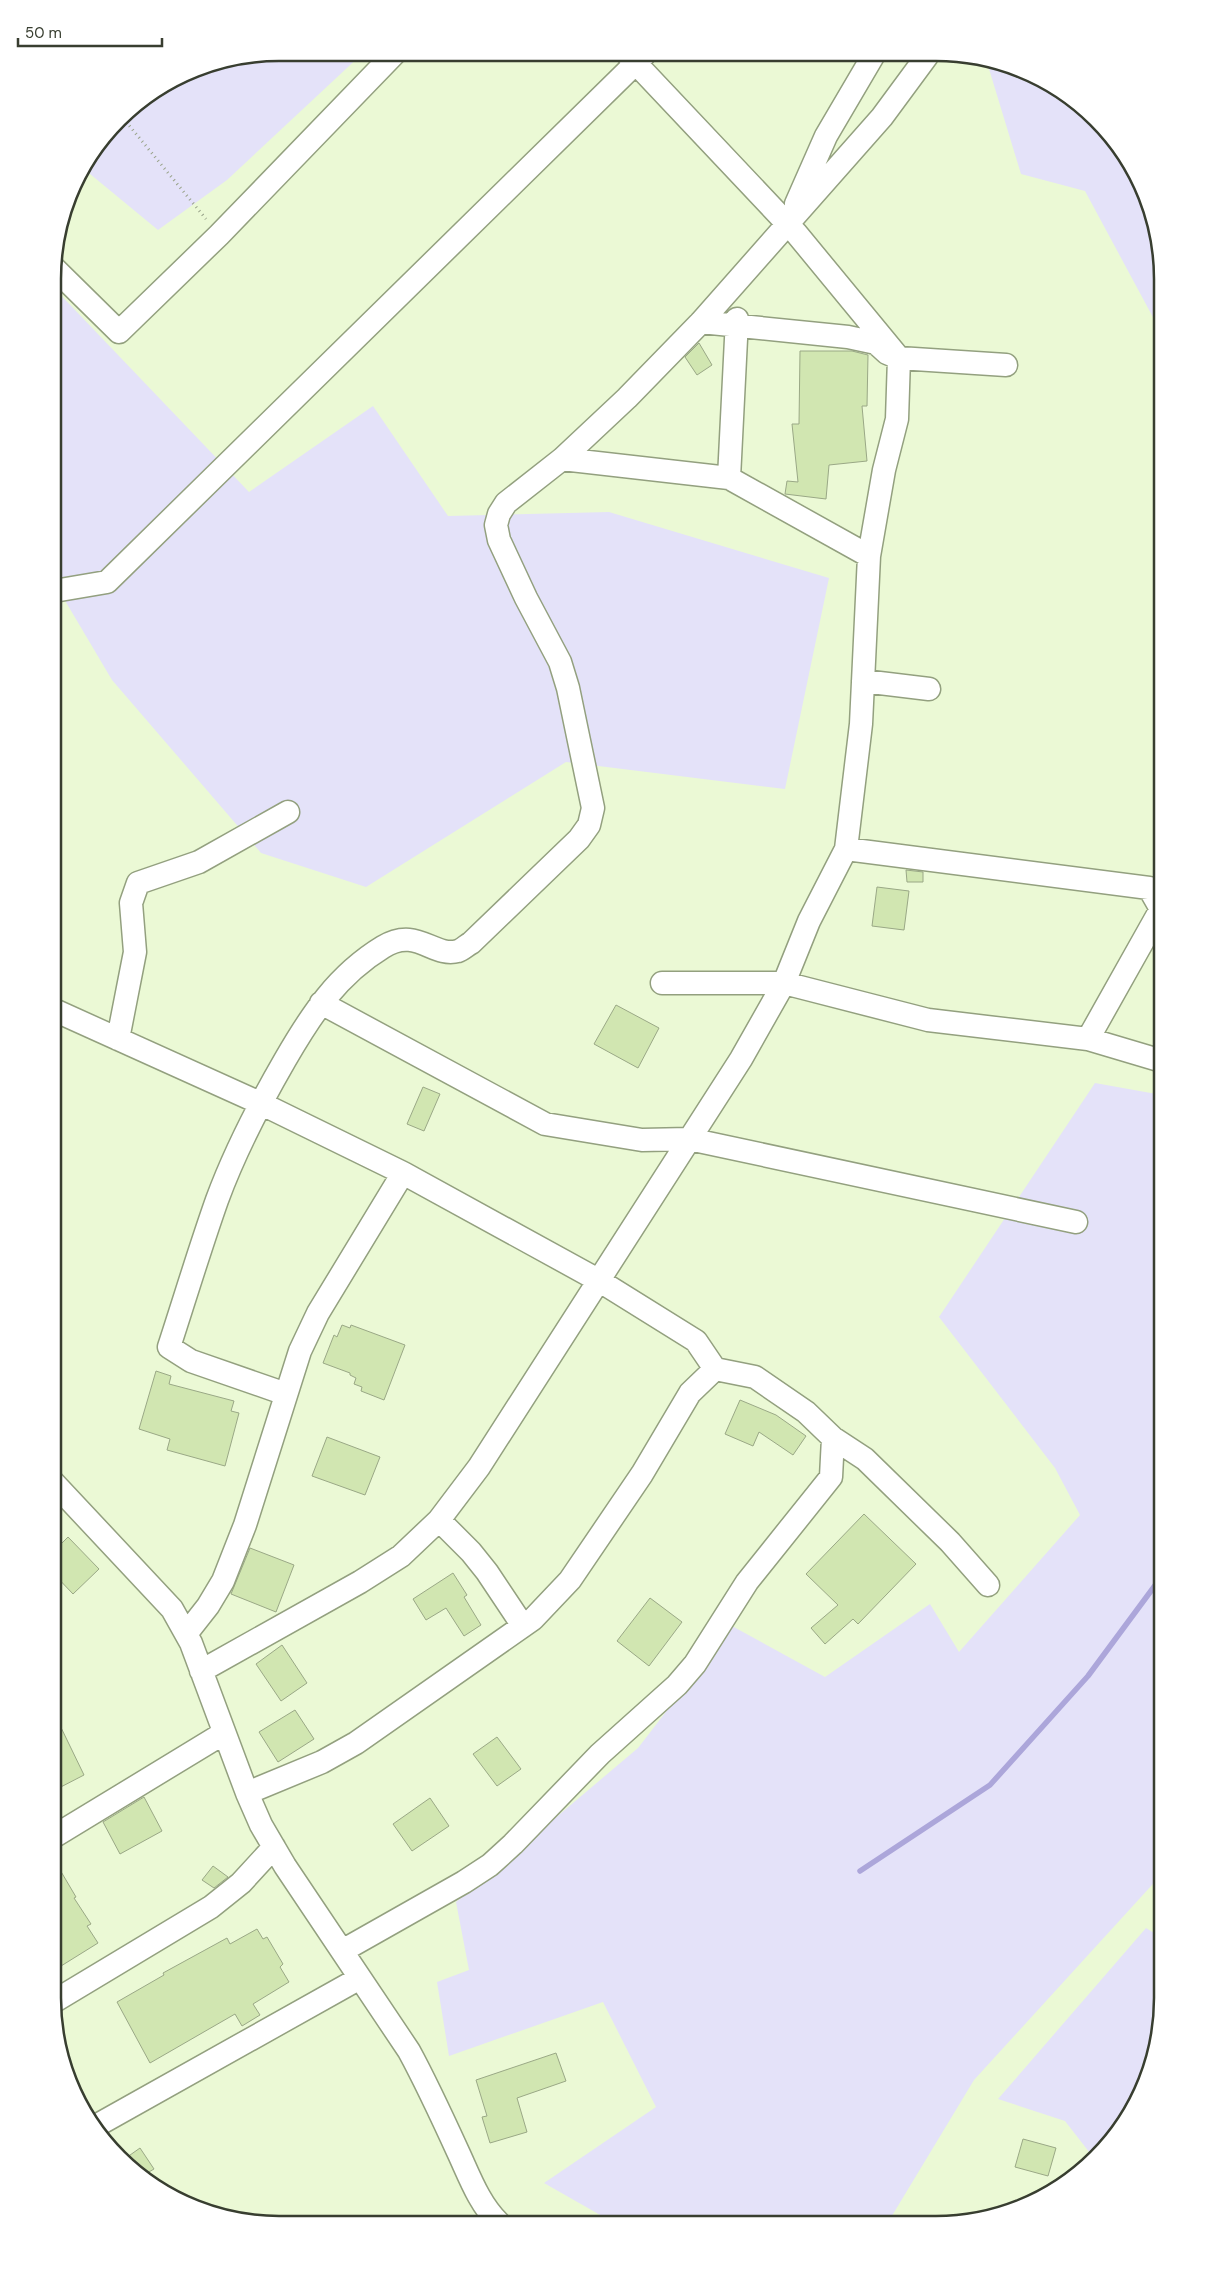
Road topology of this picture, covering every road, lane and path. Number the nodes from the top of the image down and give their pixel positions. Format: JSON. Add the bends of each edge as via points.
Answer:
{"nodes":[{"id":1,"x":387,"y":61,"type":"edge"},
{"id":2,"x":632,"y":61,"type":"edge"},
{"id":3,"x":640,"y":61,"type":"edge"},
{"id":4,"x":870,"y":61,"type":"edge"},
{"id":5,"x":923,"y":61,"type":"edge"},
{"id":6,"x":127,"y":123,"type":"edge"},
{"id":7,"x":788,"y":224,"type":"junction"},
{"id":8,"x":219,"y":235,"type":"junction"},
{"id":9,"x":61,"y":275,"type":"edge"},
{"id":10,"x":701,"y":322,"type":"junction"},
{"id":11,"x":736,"y":322,"type":"junction"},
{"id":12,"x":899,"y":358,"type":"junction"},
{"id":13,"x":1006,"y":365,"type":"dead end"},
{"id":14,"x":562,"y":459,"type":"junction"},
{"id":15,"x":729,"y":478,"type":"junction"},
{"id":16,"x":869,"y":556,"type":"junction"},
{"id":17,"x":61,"y":590,"type":"edge"},
{"id":18,"x":864,"y":680,"type":"junction"},
{"id":19,"x":928,"y":689,"type":"dead end"},
{"id":20,"x":288,"y":812,"type":"dead end"},
{"id":21,"x":846,"y":849,"type":"junction"},
{"id":22,"x":1154,"y":897,"type":"edge"},
{"id":23,"x":1154,"y":921,"type":"edge"},
{"id":24,"x":662,"y":982,"type":"dead end"},
{"id":25,"x":784,"y":983,"type":"junction"},
{"id":26,"x":321,"y":1003,"type":"junction"},
{"id":27,"x":61,"y":1013,"type":"edge"},
{"id":28,"x":118,"y":1039,"type":"junction"},
{"id":29,"x":1088,"y":1039,"type":"junction"},
{"id":30,"x":1154,"y":1059,"type":"edge"},
{"id":31,"x":260,"y":1103,"type":"junction"},
{"id":32,"x":689,"y":1139,"type":"junction"},
{"id":33,"x":403,"y":1173,"type":"junction"},
{"id":34,"x":1076,"y":1222,"type":"dead end"},
{"id":35,"x":598,"y":1280,"type":"junction"},
{"id":36,"x":715,"y":1369,"type":"junction"},
{"id":37,"x":286,"y":1394,"type":"junction"},
{"id":38,"x":833,"y":1438,"type":"junction"},
{"id":39,"x":61,"y":1491,"type":"edge"},
{"id":40,"x":439,"y":1520,"type":"junction"},
{"id":41,"x":988,"y":1586,"type":"dead end"},
{"id":42,"x":523,"y":1626,"type":"junction"},
{"id":43,"x":186,"y":1634,"type":"junction"},
{"id":44,"x":201,"y":1671,"type":"junction"},
{"id":45,"x":224,"y":1733,"type":"junction"},
{"id":46,"x":246,"y":1793,"type":"junction"},
{"id":47,"x":61,"y":1832,"type":"edge"},
{"id":48,"x":274,"y":1847,"type":"junction"},
{"id":49,"x":342,"y":1952,"type":"junction"},
{"id":50,"x":360,"y":1978,"type":"junction"},
{"id":51,"x":61,"y":1997,"type":"edge"},
{"id":52,"x":101,"y":2123,"type":"edge"},
{"id":53,"x":492,"y":2216,"type":"edge"}],
"edges":[{"from":1,"to":8,"type":"street"},
{"from":2,"to":17,"type":"street","via":[[107,582]]},
{"from":3,"to":7,"type":"street"},
{"from":4,"to":7,"type":"street","via":[[826,136]]},
{"from":5,"to":7,"type":"street","via":[[882,117]]},
{"from":6,"to":8,"type":"path"},
{"from":7,"to":10,"type":"street"},
{"from":7,"to":12,"type":"street"},
{"from":8,"to":9,"type":"street","via":[[119,332]]},
{"from":10,"to":11,"type":"street"},
{"from":10,"to":14,"type":"street"},
{"from":11,"to":12,"type":"street","via":[[876,343]]},
{"from":11,"to":15,"type":"street"},
{"from":12,"to":13,"type":"street"},
{"from":12,"to":16,"type":"street","via":[[897,418]]},
{"from":14,"to":15,"type":"street"},
{"from":14,"to":26,"type":"street","via":[[506,503],[496,525],[499,540],[566,679],[593,808],[589,825],[580,839],[459,951],[447,952],[417,940],[404,939],[384,946],[354,968]]},
{"from":15,"to":16,"type":"street"},
{"from":16,"to":18,"type":"street"},
{"from":18,"to":19,"type":"street"},
{"from":18,"to":21,"type":"street"},
{"from":20,"to":28,"type":"street","via":[[199,862],[138,883],[131,903],[135,952]]},
{"from":21,"to":22,"type":"street","via":[[1149,888]]},
{"from":21,"to":25,"type":"street","via":[[809,921]]},
{"from":23,"to":29,"type":"street"},
{"from":24,"to":25,"type":"street"},
{"from":25,"to":29,"type":"street","via":[[928,1020]]},
{"from":25,"to":32,"type":"street","via":[[741,1059]]},
{"from":26,"to":31,"type":"street"},
{"from":26,"to":32,"type":"street","via":[[545,1124],[642,1140]]},
{"from":27,"to":28,"type":"street"},
{"from":28,"to":31,"type":"street"},
{"from":29,"to":30,"type":"street"},
{"from":31,"to":33,"type":"street"},
{"from":31,"to":37,"type":"street","via":[[218,1199],[169,1347],[191,1361]]},
{"from":32,"to":34,"type":"street"},
{"from":32,"to":35,"type":"street"},
{"from":33,"to":35,"type":"street"},
{"from":33,"to":37,"type":"street","via":[[318,1313],[300,1351]]},
{"from":35,"to":36,"type":"street","via":[[696,1341]]},
{"from":35,"to":40,"type":"street","via":[[479,1467]]},
{"from":36,"to":38,"type":"street","via":[[755,1377],[806,1412]]},
{"from":36,"to":42,"type":"street","via":[[690,1393],[642,1474],[570,1580]]},
{"from":37,"to":43,"type":"street","via":[[245,1525],[223,1581]]},
{"from":38,"to":41,"type":"street","via":[[866,1458],[950,1542]]},
{"from":38,"to":49,"type":"street","via":[[831,1478],[748,1582],[695,1664],[677,1685],[600,1754],[490,1865]]},
{"from":39,"to":43,"type":"street","via":[[172,1609]]},
{"from":40,"to":42,"type":"street","via":[[487,1572]]},
{"from":40,"to":44,"type":"street","via":[[401,1556]]},
{"from":42,"to":46,"type":"street","via":[[356,1743],[322,1762]]},
{"from":43,"to":44,"type":"street"},
{"from":44,"to":45,"type":"street"},
{"from":45,"to":46,"type":"street"},
{"from":45,"to":47,"type":"street"},
{"from":46,"to":48,"type":"street"},
{"from":48,"to":49,"type":"street"},
{"from":48,"to":51,"type":"street","via":[[241,1883],[211,1907]]},
{"from":49,"to":50,"type":"street"},
{"from":50,"to":52,"type":"street"},
{"from":50,"to":53,"type":"street","via":[[412,2058],[479,2197]]}]}
